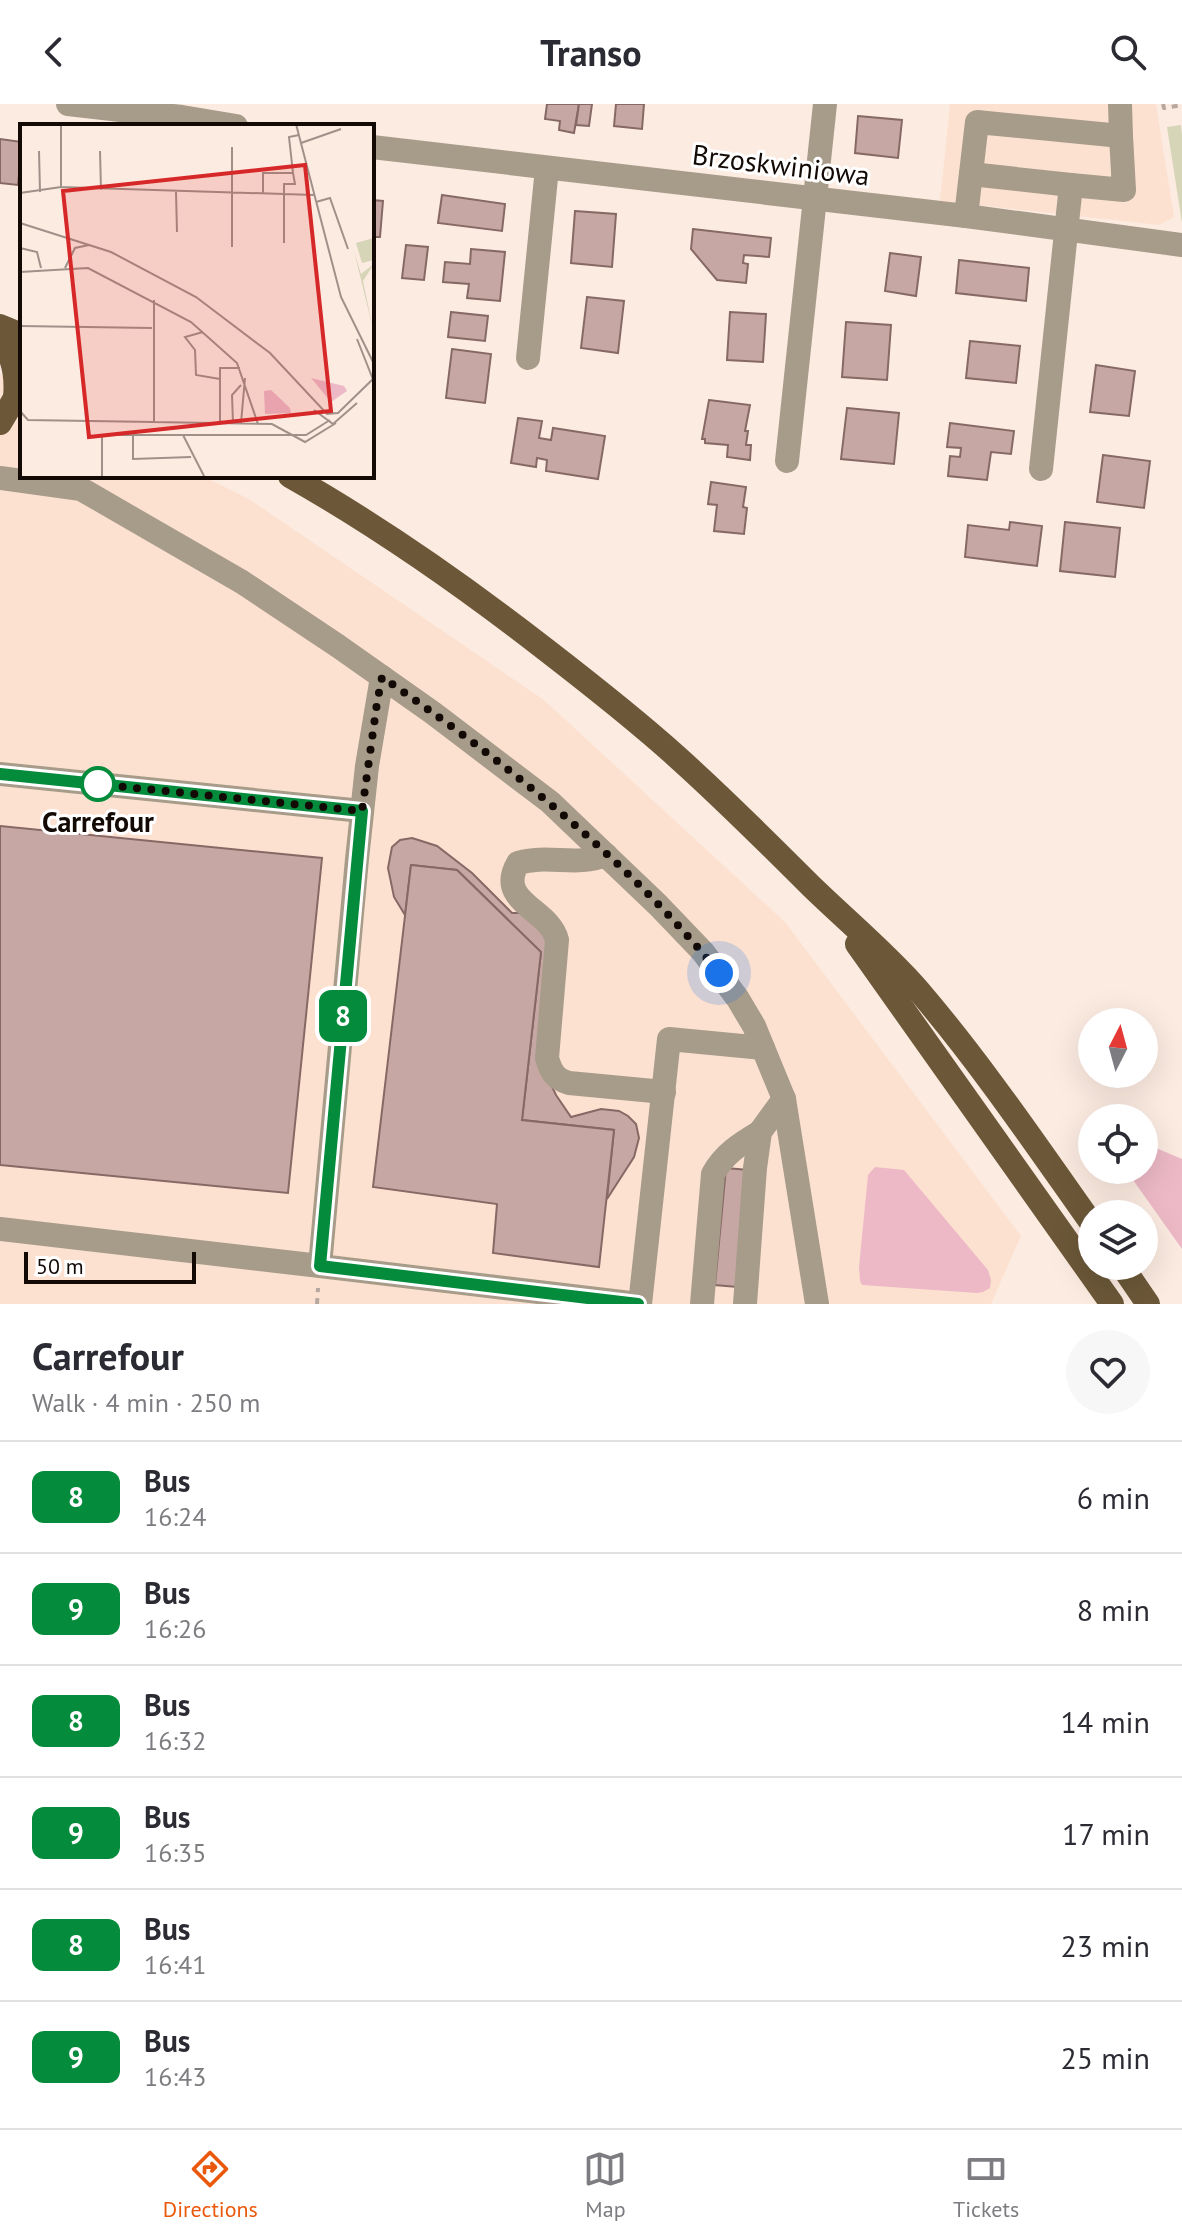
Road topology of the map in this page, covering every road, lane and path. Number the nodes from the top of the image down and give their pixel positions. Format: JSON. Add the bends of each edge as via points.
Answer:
{"nodes":[{"id":1,"x":68,"y":104,"type":"edge"},
{"id":2,"x":825,"y":104,"type":"edge"},
{"id":3,"x":1120,"y":104,"type":"edge"},
{"id":4,"x":1163,"y":104,"type":"edge"},
{"id":5,"x":1182,"y":105,"type":"edge"},
{"id":6,"x":183,"y":111,"type":"edge"},
{"id":7,"x":229,"y":124,"type":"edge"},
{"id":8,"x":1121,"y":136,"type":"junction"},
{"id":9,"x":374,"y":147,"type":"edge"},
{"id":10,"x":547,"y":168,"type":"junction"},
{"id":11,"x":971,"y":174,"type":"junction"},
{"id":12,"x":1071,"y":185,"type":"junction"},
{"id":13,"x":816,"y":200,"type":"junction"},
{"id":14,"x":966,"y":216,"type":"junction"},
{"id":15,"x":1067,"y":230,"type":"junction"},
{"id":16,"x":1182,"y":245,"type":"edge"},
{"id":17,"x":0,"y":326,"type":"edge"},
{"id":18,"x":20,"y":334,"type":"edge"},
{"id":19,"x":0,"y":339,"type":"edge"},
{"id":20,"x":528,"y":358,"type":"dead end"},
{"id":21,"x":18,"y":395,"type":"edge"},
{"id":22,"x":0,"y":423,"type":"edge"},
{"id":23,"x":787,"y":461,"type":"dead end"},
{"id":24,"x":1041,"y":469,"type":"dead end"},
{"id":25,"x":0,"y":478,"type":"edge"},
{"id":26,"x":293,"y":478,"type":"edge"},
{"id":27,"x":382,"y":677,"type":"junction"},
{"id":28,"x":0,"y":774,"type":"edge"},
{"id":29,"x":362,"y":811,"type":"junction"},
{"id":30,"x":606,"y":855,"type":"junction"},
{"id":31,"x":826,"y":900,"type":"junction"},
{"id":32,"x":763,"y":1048,"type":"junction"},
{"id":33,"x":664,"y":1092,"type":"junction"},
{"id":34,"x":784,"y":1099,"type":"junction"},
{"id":35,"x":760,"y":1132,"type":"junction"},
{"id":36,"x":1078,"y":1204,"type":"edge"},
{"id":37,"x":0,"y":1229,"type":"edge"},
{"id":38,"x":320,"y":1266,"type":"junction"},
{"id":39,"x":1132,"y":1280,"type":"edge"},
{"id":40,"x":1108,"y":1300,"type":"edge"},
{"id":41,"x":639,"y":1304,"type":"edge"},
{"id":42,"x":702,"y":1304,"type":"edge"},
{"id":43,"x":745,"y":1304,"type":"edge"},
{"id":44,"x":817,"y":1304,"type":"edge"},
{"id":45,"x":1148,"y":1304,"type":"edge"}],
"edges":[{"from":1,"to":6,"type":"street"},
{"from":2,"to":13,"type":"street"},
{"from":3,"to":8,"type":"street"},
{"from":4,"to":5,"type":"path"},
{"from":6,"to":7,"type":"street"},
{"from":8,"to":11,"type":"street","via":[[977,122]]},
{"from":8,"to":12,"type":"street","via":[[1124,190]]},
{"from":9,"to":10,"type":"street","name":"Brzoskwiniowa"},
{"from":10,"to":13,"type":"street","name":"Brzoskwiniowa"},
{"from":10,"to":20,"type":"street"},
{"from":11,"to":12,"type":"street"},
{"from":11,"to":14,"type":"street"},
{"from":12,"to":15,"type":"street"},
{"from":13,"to":14,"type":"street","name":"Brzoskwiniowa"},
{"from":13,"to":23,"type":"street"},
{"from":14,"to":15,"type":"street","name":"Brzoskwiniowa"},
{"from":15,"to":16,"type":"street","name":"Brzoskwiniowa"},
{"from":15,"to":24,"type":"street"},
{"from":17,"to":18,"type":"main road"},
{"from":19,"to":21,"type":"main road","via":[[10,355]]},
{"from":21,"to":22,"type":"main road"},
{"from":25,"to":27,"type":"street","via":[[81,489],[242,582]]},
{"from":26,"to":31,"type":"main road","via":[[430,563],[589,683],[674,754]]},
{"from":27,"to":29,"type":"street"},
{"from":27,"to":30,"type":"street","via":[[550,802]]},
{"from":28,"to":29,"type":"street"},
{"from":29,"to":38,"type":"street"},
{"from":30,"to":32,"type":"street","via":[[703,952],[738,999]]},
{"from":30,"to":33,"type":"street","via":[[583,862],[532,859],[518,863],[513,872],[517,895],[555,930],[557,940],[547,1058],[551,1072],[569,1083]]},
{"from":31,"to":36,"type":"main road","via":[[918,991],[1003,1097]]},
{"from":31,"to":40,"type":"main road"},
{"from":32,"to":33,"type":"street","via":[[669,1039]]},
{"from":32,"to":34,"type":"street"},
{"from":33,"to":41,"type":"street"},
{"from":34,"to":35,"type":"street"},
{"from":34,"to":44,"type":"street"},
{"from":35,"to":42,"type":"street","via":[[733,1148],[713,1174]]},
{"from":35,"to":43,"type":"street"},
{"from":37,"to":38,"type":"street"},
{"from":38,"to":41,"type":"street"},
{"from":39,"to":45,"type":"main road"}]}
